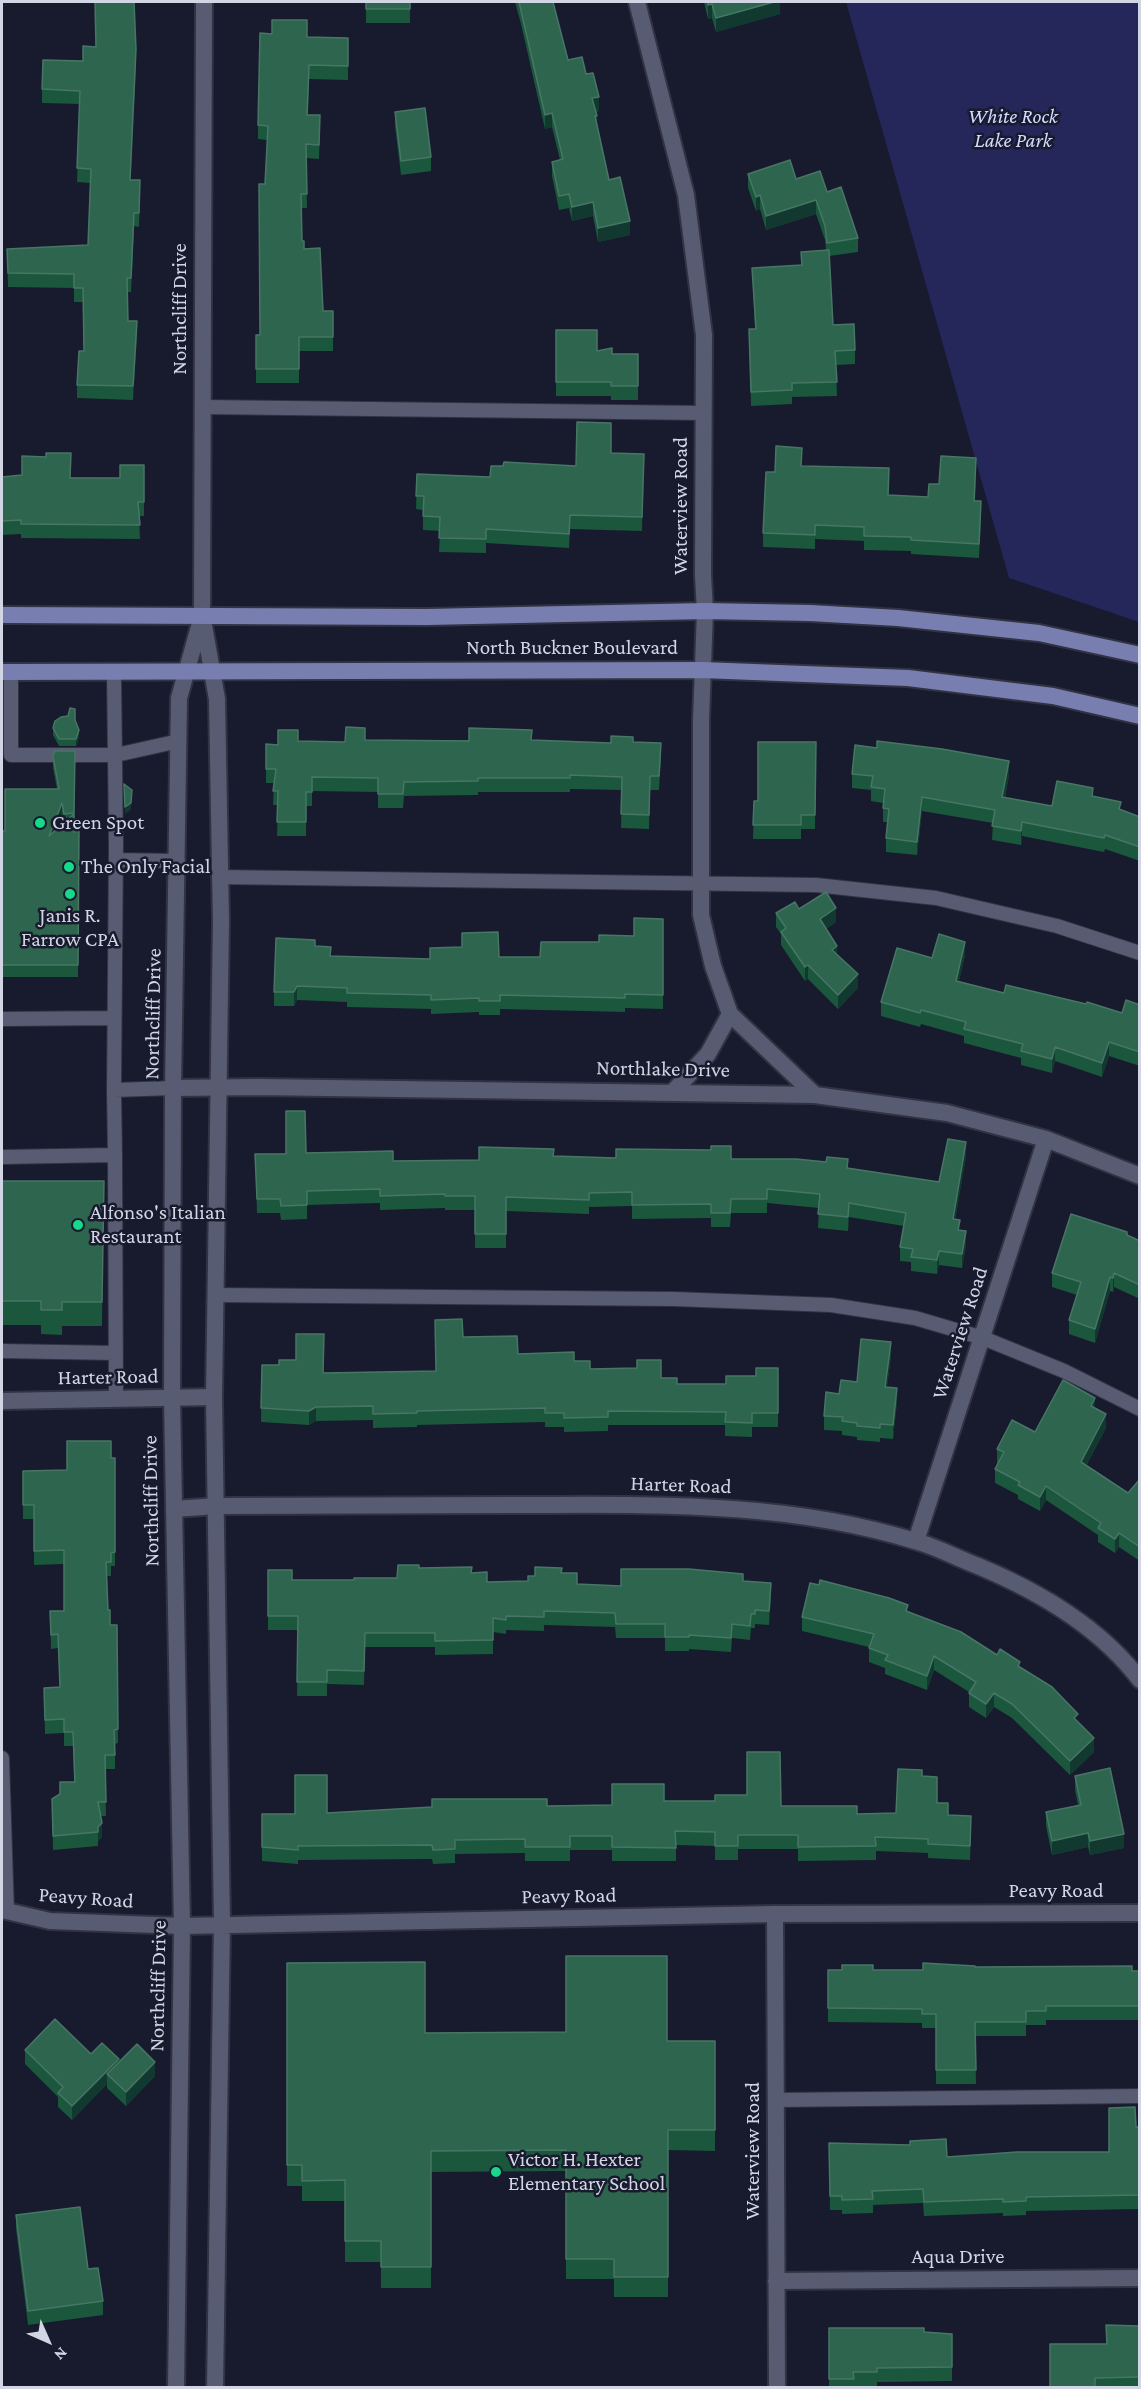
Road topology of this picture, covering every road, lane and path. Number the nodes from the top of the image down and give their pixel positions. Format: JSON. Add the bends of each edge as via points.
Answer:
{"nodes":[{"id":1,"x":204,"y":2,"type":"edge"},
{"id":2,"x":637,"y":2,"type":"edge"},
{"id":3,"x":202,"y":407,"type":"junction"},
{"id":4,"x":704,"y":413,"type":"junction"},
{"id":5,"x":705,"y":610,"type":"junction"},
{"id":6,"x":2,"y":615,"type":"edge"},
{"id":7,"x":202,"y":616,"type":"junction"},
{"id":8,"x":1140,"y":655,"type":"edge"},
{"id":9,"x":702,"y":670,"type":"junction"},
{"id":10,"x":6,"y":672,"type":"edge"},
{"id":11,"x":185,"y":672,"type":"junction"},
{"id":12,"x":213,"y":672,"type":"junction"},
{"id":13,"x":114,"y":673,"type":"junction"},
{"id":14,"x":1140,"y":716,"type":"edge"},
{"id":15,"x":179,"y":741,"type":"junction"},
{"id":16,"x":116,"y":755,"type":"junction"},
{"id":17,"x":116,"y":860,"type":"junction"},
{"id":18,"x":178,"y":861,"type":"junction"},
{"id":19,"x":219,"y":877,"type":"junction"},
{"id":20,"x":699,"y":884,"type":"junction"},
{"id":21,"x":1140,"y":953,"type":"edge"},
{"id":22,"x":730,"y":1014,"type":"junction"},
{"id":23,"x":2,"y":1018,"type":"edge"},
{"id":24,"x":114,"y":1018,"type":"junction"},
{"id":25,"x":219,"y":1087,"type":"junction"},
{"id":26,"x":173,"y":1088,"type":"junction"},
{"id":27,"x":114,"y":1090,"type":"junction"},
{"id":28,"x":674,"y":1092,"type":"junction"},
{"id":29,"x":815,"y":1095,"type":"junction"},
{"id":30,"x":1046,"y":1139,"type":"junction"},
{"id":31,"x":115,"y":1155,"type":"junction"},
{"id":32,"x":2,"y":1157,"type":"edge"},
{"id":33,"x":1140,"y":1176,"type":"edge"},
{"id":34,"x":215,"y":1295,"type":"junction"},
{"id":35,"x":983,"y":1338,"type":"junction"},
{"id":36,"x":2,"y":1351,"type":"edge"},
{"id":37,"x":116,"y":1353,"type":"junction"},
{"id":38,"x":214,"y":1397,"type":"junction"},
{"id":39,"x":116,"y":1399,"type":"junction"},
{"id":40,"x":172,"y":1399,"type":"junction"},
{"id":41,"x":2,"y":1401,"type":"edge"},
{"id":42,"x":1140,"y":1409,"type":"edge"},
{"id":43,"x":217,"y":1506,"type":"junction"},
{"id":44,"x":174,"y":1509,"type":"junction"},
{"id":45,"x":916,"y":1541,"type":"junction"},
{"id":46,"x":1140,"y":1680,"type":"edge"},
{"id":47,"x":2,"y":1758,"type":"edge"},
{"id":48,"x":4,"y":1911,"type":"edge"},
{"id":49,"x":1140,"y":1913,"type":"edge"},
{"id":50,"x":775,"y":1914,"type":"junction"},
{"id":51,"x":222,"y":1924,"type":"junction"},
{"id":52,"x":182,"y":1926,"type":"junction"},
{"id":53,"x":1140,"y":2096,"type":"edge"},
{"id":54,"x":775,"y":2100,"type":"junction"},
{"id":55,"x":1140,"y":2278,"type":"edge"},
{"id":56,"x":776,"y":2281,"type":"junction"},
{"id":57,"x":176,"y":2388,"type":"edge"},
{"id":58,"x":215,"y":2388,"type":"edge"},
{"id":59,"x":777,"y":2388,"type":"edge"}],
"edges":[{"from":1,"to":3,"type":"street","name":"Northcliff Drive"},
{"from":2,"to":4,"type":"street","name":"Waterview Road","via":[[686,195],[704,335]]},
{"from":3,"to":4,"type":"lane"},
{"from":3,"to":7,"type":"street","name":"Northcliff Drive"},
{"from":4,"to":5,"type":"street","name":"Waterview Road"},
{"from":5,"to":7,"type":"main road","name":"North Buckner Boulevard","via":[[427,617]]},
{"from":5,"to":8,"type":"main road","name":"North Buckner Boulevard","via":[[909,619],[1039,633]]},
{"from":5,"to":9,"type":"street","name":"Waterview Road"},
{"from":6,"to":7,"type":"main road","name":"North Buckner Boulevard"},
{"from":7,"to":11,"type":"street","name":"Northcliff Drive"},
{"from":7,"to":12,"type":"street","name":"Northcliff Drive"},
{"from":9,"to":12,"type":"main road","name":"North Buckner Boulevard"},
{"from":9,"to":14,"type":"main road","name":"North Buckner Boulevard","via":[[908,678],[1053,696]]},
{"from":9,"to":20,"type":"street","name":"Waterview Road"},
{"from":10,"to":13,"type":"main road","name":"North Buckner Boulevard"},
{"from":10,"to":16,"type":"lane","via":[[11,755]]},
{"from":11,"to":12,"type":"main road","name":"North Buckner Boulevard"},
{"from":11,"to":13,"type":"main road","name":"North Buckner Boulevard"},
{"from":11,"to":15,"type":"street","name":"Northcliff Drive"},
{"from":12,"to":19,"type":"street","name":"Northcliff Drive","via":[[217,699]]},
{"from":13,"to":16,"type":"lane"},
{"from":15,"to":16,"type":"lane"},
{"from":15,"to":18,"type":"street","name":"Northcliff Drive"},
{"from":16,"to":17,"type":"lane"},
{"from":17,"to":18,"type":"lane"},
{"from":17,"to":24,"type":"lane"},
{"from":18,"to":26,"type":"street","name":"Northcliff Drive"},
{"from":19,"to":20,"type":"lane"},
{"from":19,"to":25,"type":"street","name":"Northcliff Drive"},
{"from":20,"to":21,"type":"lane","via":[[816,885],[936,898],[1057,926]]},
{"from":20,"to":22,"type":"street","name":"Waterview Road","via":[[701,915],[713,966]]},
{"from":22,"to":28,"type":"street","via":[[708,1054]]},
{"from":22,"to":29,"type":"street","name":"Waterview Road"},
{"from":23,"to":24,"type":"lane"},
{"from":24,"to":27,"type":"lane"},
{"from":25,"to":26,"type":"street","name":"Northlake Drive"},
{"from":25,"to":28,"type":"street","name":"Northlake Drive"},
{"from":25,"to":34,"type":"street","name":"Northcliff Drive"},
{"from":26,"to":27,"type":"lane"},
{"from":26,"to":40,"type":"street","name":"Northcliff Drive"},
{"from":27,"to":31,"type":"lane"},
{"from":28,"to":29,"type":"street","name":"Northlake Drive"},
{"from":29,"to":30,"type":"street","name":"Northlake Drive","via":[[946,1113]]},
{"from":30,"to":33,"type":"street","name":"Northlake Drive"},
{"from":30,"to":35,"type":"street","name":"Waterview Road"},
{"from":31,"to":32,"type":"lane"},
{"from":31,"to":37,"type":"lane"},
{"from":34,"to":35,"type":"lane","via":[[674,1299],[831,1305],[915,1318]]},
{"from":34,"to":38,"type":"street","name":"Northcliff Drive"},
{"from":35,"to":42,"type":"lane","via":[[1064,1371]]},
{"from":35,"to":45,"type":"street","name":"Waterview Road"},
{"from":36,"to":37,"type":"lane"},
{"from":37,"to":39,"type":"lane"},
{"from":38,"to":40,"type":"street","name":"Harter Road"},
{"from":38,"to":43,"type":"street","name":"Northcliff Drive"},
{"from":39,"to":40,"type":"street","name":"Harter Road"},
{"from":39,"to":41,"type":"street","name":"Harter Road"},
{"from":40,"to":44,"type":"street","name":"Northcliff Drive"},
{"from":43,"to":44,"type":"street","name":"Harter Road"},
{"from":43,"to":45,"type":"street","name":"Harter Road","via":[[689,1505],[836,1522]]},
{"from":43,"to":51,"type":"street","name":"Northcliff Drive"},
{"from":44,"to":52,"type":"street","name":"Northcliff Drive"},
{"from":45,"to":46,"type":"street","name":"Harter Road","via":[[1009,1579],[1059,1607],[1105,1643]]},
{"from":47,"to":48,"type":"lane"},
{"from":48,"to":52,"type":"street","name":"Peavy Road","via":[[50,1922]]},
{"from":49,"to":50,"type":"street","name":"Peavy Road"},
{"from":50,"to":51,"type":"street","name":"Peavy Road"},
{"from":50,"to":54,"type":"street","name":"Waterview Road"},
{"from":51,"to":52,"type":"street","name":"Peavy Road"},
{"from":51,"to":58,"type":"street","name":"Northcliff Drive"},
{"from":52,"to":57,"type":"street","name":"Northcliff Drive"},
{"from":53,"to":54,"type":"lane"},
{"from":54,"to":56,"type":"street","name":"Waterview Road"},
{"from":55,"to":56,"type":"street","name":"Aqua Drive"},
{"from":56,"to":59,"type":"street","name":"Waterview Road"}]}
